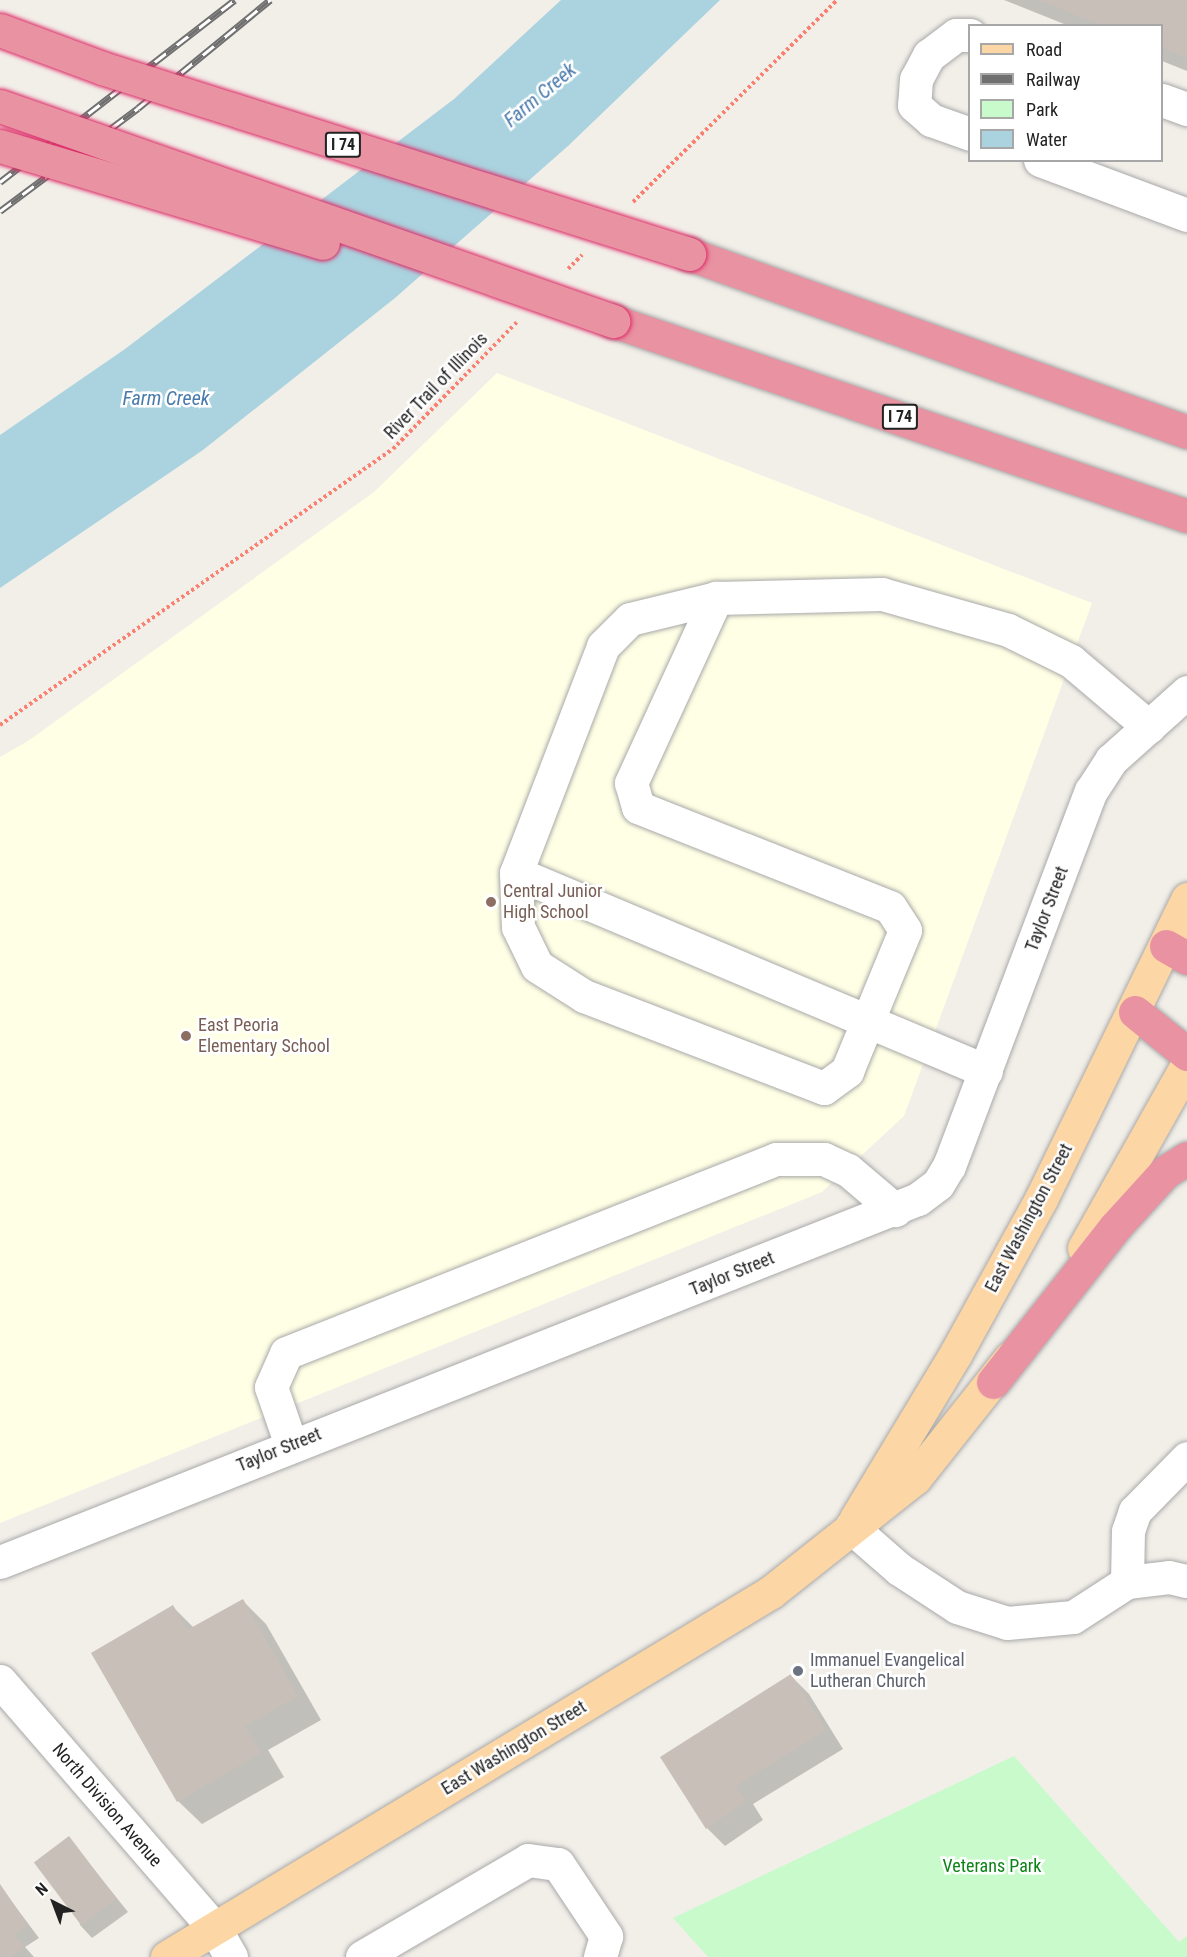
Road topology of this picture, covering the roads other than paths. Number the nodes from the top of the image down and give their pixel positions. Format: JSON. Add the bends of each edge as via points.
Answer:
{"nodes":[{"id":1,"x":0,"y":30,"type":"edge"},
{"id":2,"x":968,"y":35,"type":"edge"},
{"id":3,"x":1163,"y":101,"type":"edge"},
{"id":4,"x":0,"y":106,"type":"edge"},
{"id":5,"x":1187,"y":109,"type":"edge"},
{"id":6,"x":968,"y":134,"type":"edge"},
{"id":7,"x":0,"y":146,"type":"edge"},
{"id":8,"x":1045,"y":162,"type":"edge"},
{"id":9,"x":1187,"y":214,"type":"edge"},
{"id":10,"x":542,"y":297,"type":"junction"},
{"id":11,"x":1187,"y":432,"type":"edge"},
{"id":12,"x":1187,"y":516,"type":"edge"},
{"id":13,"x":717,"y":598,"type":"junction"},
{"id":14,"x":1187,"y":692,"type":"edge"},
{"id":15,"x":1149,"y":727,"type":"junction"},
{"id":16,"x":516,"y":873,"type":"junction"},
{"id":17,"x":1187,"y":899,"type":"edge"},
{"id":18,"x":1177,"y":952,"type":"edge"},
{"id":19,"x":1135,"y":1012,"type":"junction"},
{"id":20,"x":867,"y":1021,"type":"junction"},
{"id":21,"x":1187,"y":1054,"type":"edge"},
{"id":22,"x":1187,"y":1065,"type":"edge"},
{"id":23,"x":986,"y":1071,"type":"junction"},
{"id":24,"x":1187,"y":1158,"type":"edge"},
{"id":25,"x":895,"y":1210,"type":"junction"},
{"id":26,"x":993,"y":1382,"type":"junction"},
{"id":27,"x":291,"y":1444,"type":"junction"},
{"id":28,"x":1187,"y":1458,"type":"edge"},
{"id":29,"x":851,"y":1527,"type":"junction"},
{"id":30,"x":0,"y":1562,"type":"edge"},
{"id":31,"x":1181,"y":1572,"type":"edge"},
{"id":32,"x":1127,"y":1582,"type":"junction"},
{"id":33,"x":0,"y":1681,"type":"edge"},
{"id":34,"x":214,"y":1929,"type":"junction"},
{"id":35,"x":167,"y":1957,"type":"edge"},
{"id":36,"x":231,"y":1957,"type":"edge"},
{"id":37,"x":362,"y":1957,"type":"edge"},
{"id":38,"x":600,"y":1957,"type":"edge"}],
"edges":[{"from":1,"to":11,"type":"highway","number":"I 74","bridge":true,"via":[[102,68],[688,254]]},
{"from":2,"to":6,"type":"street","via":[[956,35],[929,55],[916,79],[914,105],[930,120]]},
{"from":3,"to":5,"type":"street"},
{"from":4,"to":10,"type":"highway","number":"I 74","bridge":true},
{"from":7,"to":10,"type":"highway","bridge":true,"via":[[406,267]]},
{"from":8,"to":9,"type":"street"},
{"from":10,"to":12,"type":"highway","number":"I 74","bridge":true},
{"from":13,"to":15,"type":"street","via":[[882,594],[1008,630],[1071,661]]},
{"from":13,"to":16,"type":"street","via":[[630,619],[603,646]]},
{"from":13,"to":20,"type":"street","via":[[631,783],[638,807],[890,907],[905,930]]},
{"from":14,"to":15,"type":"street","name":"Taylor Street"},
{"from":15,"to":23,"type":"street","name":"Taylor Street","via":[[1111,760],[1091,790]]},
{"from":16,"to":20,"type":"street"},
{"from":16,"to":20,"type":"street","via":[[518,927],[537,966],[584,996],[824,1088],[847,1071]]},
{"from":17,"to":18,"type":"main road","name":"East Washington Street"},
{"from":18,"to":19,"type":"main road","name":"East Washington Street"},
{"from":19,"to":21,"type":"highway"},
{"from":19,"to":29,"type":"main road","name":"East Washington Street","via":[[1041,1199],[956,1353]]},
{"from":20,"to":23,"type":"street"},
{"from":22,"to":26,"type":"main road","name":"East Washington Street","via":[[1109,1208]]},
{"from":23,"to":25,"type":"street","name":"Taylor Street","via":[[949,1166],[938,1184]]},
{"from":24,"to":26,"type":"highway","via":[[1165,1172],[1114,1228]]},
{"from":25,"to":27,"type":"street","name":"Taylor Street"},
{"from":25,"to":27,"type":"street","via":[[848,1170],[824,1159],[776,1159],[286,1353],[271,1387]]},
{"from":26,"to":29,"type":"main road","name":"East Washington Street","via":[[915,1478]]},
{"from":27,"to":30,"type":"street","name":"Taylor Street"},
{"from":28,"to":32,"type":"street","via":[[1135,1511],[1128,1531]]},
{"from":29,"to":32,"type":"street","via":[[899,1569],[957,1607],[1007,1623],[1072,1617]]},
{"from":29,"to":34,"type":"main road","name":"East Washington Street","via":[[771,1592]]},
{"from":31,"to":32,"type":"street"},
{"from":33,"to":34,"type":"street","name":"North Division Avenue"},
{"from":34,"to":35,"type":"main road","name":"East Washington Street"},
{"from":34,"to":36,"type":"street","name":"North Division Avenue"},
{"from":37,"to":38,"type":"street","via":[[528,1860],[558,1864],[606,1936]]}]}
